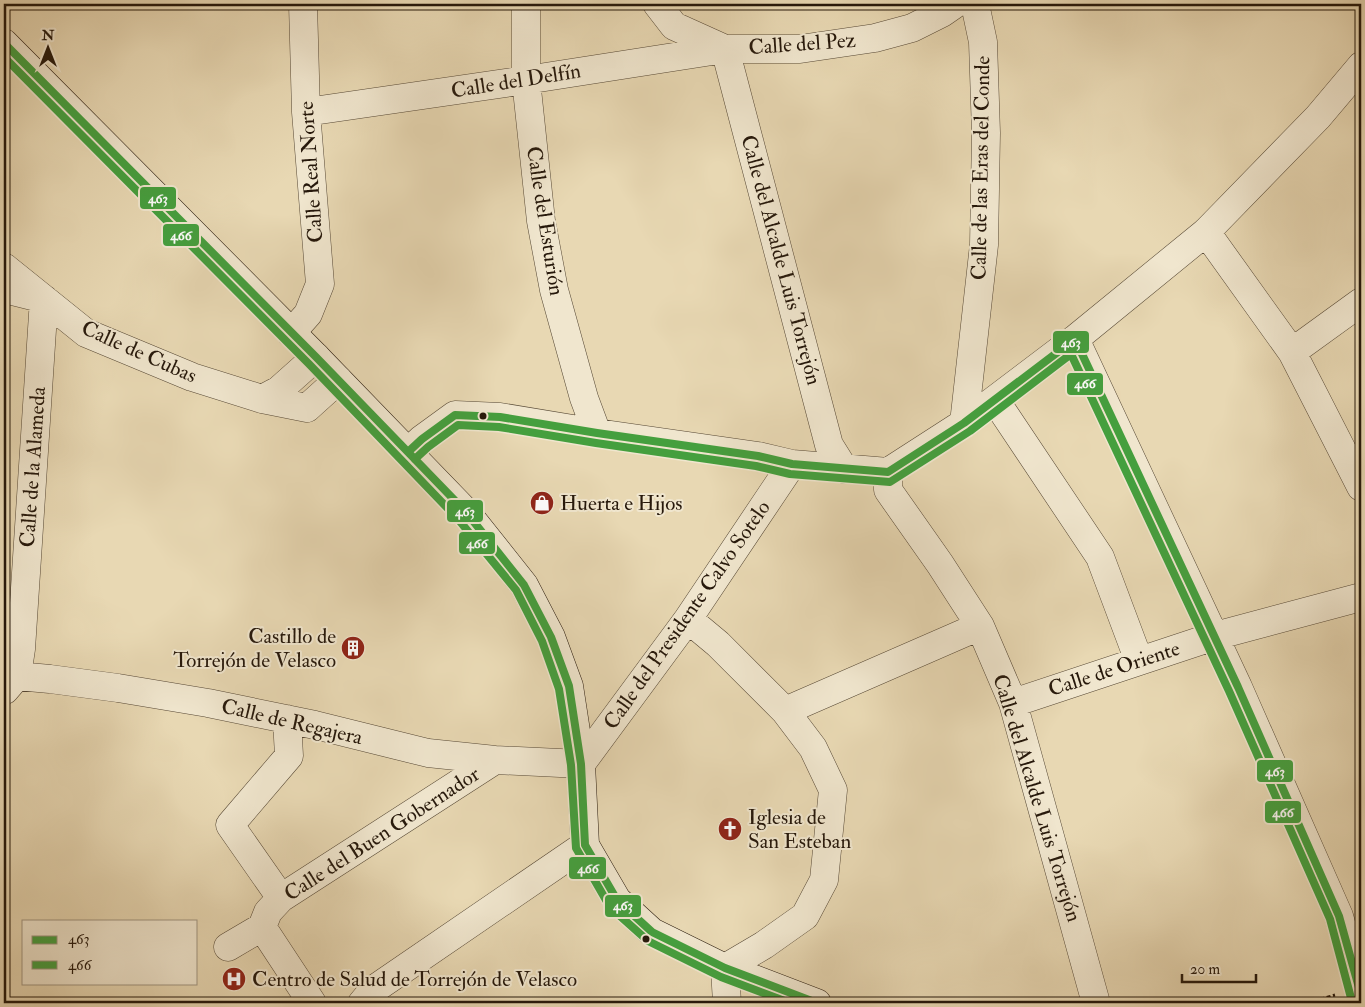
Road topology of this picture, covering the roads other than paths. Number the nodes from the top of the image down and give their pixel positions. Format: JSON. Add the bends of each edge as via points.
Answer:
{"nodes":[{"id":1,"x":303,"y":4,"type":"edge"},
{"id":2,"x":526,"y":4,"type":"edge"},
{"id":3,"x":657,"y":4,"type":"edge"},
{"id":4,"x":956,"y":4,"type":"edge"},
{"id":5,"x":975,"y":4,"type":"edge"},
{"id":6,"x":4,"y":43,"type":"edge"},
{"id":7,"x":725,"y":48,"type":"junction"},
{"id":8,"x":1361,"y":66,"type":"edge"},
{"id":9,"x":526,"y":80,"type":"junction"},
{"id":10,"x":306,"y":112,"type":"junction"},
{"id":11,"x":1206,"y":232,"type":"junction"},
{"id":12,"x":4,"y":267,"type":"edge"},
{"id":13,"x":4,"y":289,"type":"edge"},
{"id":14,"x":44,"y":299,"type":"junction"},
{"id":15,"x":1361,"y":302,"type":"edge"},
{"id":16,"x":292,"y":332,"type":"junction"},
{"id":17,"x":1075,"y":339,"type":"junction"},
{"id":18,"x":1292,"y":352,"type":"junction"},
{"id":19,"x":316,"y":357,"type":"junction"},
{"id":20,"x":338,"y":380,"type":"junction"},
{"id":21,"x":262,"y":399,"type":"junction"},
{"id":22,"x":995,"y":400,"type":"junction"},
{"id":23,"x":964,"y":423,"type":"junction"},
{"id":24,"x":597,"y":433,"type":"junction"},
{"id":25,"x":408,"y":452,"type":"junction"},
{"id":26,"x":792,"y":464,"type":"junction"},
{"id":27,"x":844,"y":469,"type":"junction"},
{"id":28,"x":888,"y":472,"type":"junction"},
{"id":29,"x":1361,"y":488,"type":"edge"},
{"id":30,"x":1361,"y":597,"type":"edge"},
{"id":31,"x":688,"y":619,"type":"junction"},
{"id":32,"x":980,"y":626,"type":"junction"},
{"id":33,"x":1215,"y":636,"type":"junction"},
{"id":34,"x":1138,"y":661,"type":"junction"},
{"id":35,"x":8,"y":683,"type":"edge"},
{"id":36,"x":1013,"y":703,"type":"junction"},
{"id":37,"x":785,"y":711,"type":"junction"},
{"id":38,"x":287,"y":720,"type":"junction"},
{"id":39,"x":495,"y":760,"type":"junction"},
{"id":40,"x":581,"y":764,"type":"junction"},
{"id":41,"x":585,"y":845,"type":"junction"},
{"id":42,"x":281,"y":898,"type":"junction"},
{"id":43,"x":262,"y":927,"type":"junction"},
{"id":44,"x":228,"y":948,"type":"dead end"},
{"id":45,"x":725,"y":968,"type":"junction"},
{"id":46,"x":1361,"y":995,"type":"edge"},
{"id":47,"x":312,"y":1003,"type":"edge"},
{"id":48,"x":362,"y":1003,"type":"edge"},
{"id":49,"x":726,"y":1003,"type":"edge"},
{"id":50,"x":817,"y":1003,"type":"edge"},
{"id":51,"x":1096,"y":1003,"type":"edge"}],
"edges":[{"from":1,"to":10,"type":"street","name":"Calle Real Norte"},
{"from":2,"to":9,"type":"street","name":"Calle del Esturión"},
{"from":3,"to":7,"type":"street","name":"Calle del Pez","via":[[674,26]]},
{"from":4,"to":7,"type":"street","name":"Calle del Pez","via":[[912,28],[875,38],[800,48]]},
{"from":5,"to":23,"type":"street","name":"Calle de las Eras del Conde","via":[[984,51],[984,235]]},
{"from":6,"to":16,"type":"street"},
{"from":7,"to":9,"type":"street","name":"Calle del Delfín"},
{"from":7,"to":27,"type":"street","name":"Calle del Alcalde Luis Torrejón","via":[[829,445]]},
{"from":8,"to":11,"type":"street","via":[[1318,117]]},
{"from":9,"to":10,"type":"street","name":"Calle del Delfín"},
{"from":9,"to":24,"type":"street","name":"Calle del Esturión","via":[[541,221],[552,281],[584,398]]},
{"from":10,"to":16,"type":"street","name":"Calle Real Norte","via":[[320,284],[308,314]]},
{"from":11,"to":17,"type":"street"},
{"from":11,"to":18,"type":"street"},
{"from":12,"to":14,"type":"street","name":"Calle de Cubas"},
{"from":13,"to":14,"type":"street"},
{"from":14,"to":21,"type":"street","name":"Calle de Cubas","via":[[86,333],[192,377]]},
{"from":14,"to":35,"type":"street","name":"Calle de la Alameda","via":[[21,649]]},
{"from":15,"to":18,"type":"street"},
{"from":16,"to":19,"type":"street"},
{"from":17,"to":22,"type":"street"},
{"from":17,"to":33,"type":"street"},
{"from":18,"to":29,"type":"street"},
{"from":19,"to":20,"type":"street"},
{"from":19,"to":21,"type":"street","via":[[279,390]]},
{"from":20,"to":21,"type":"street","name":"Calle de Cubas","via":[[307,408]]},
{"from":20,"to":25,"type":"street"},
{"from":22,"to":23,"type":"street"},
{"from":22,"to":34,"type":"street","via":[[1100,557]]},
{"from":23,"to":28,"type":"street"},
{"from":24,"to":25,"type":"street","via":[[500,417],[455,415]]},
{"from":24,"to":26,"type":"street","via":[[758,456]]},
{"from":25,"to":40,"type":"street","via":[[466,512],[524,586],[551,637],[569,686]]},
{"from":26,"to":27,"type":"street"},
{"from":26,"to":31,"type":"street","name":"Calle del Presidente Calvo Sotelo"},
{"from":27,"to":28,"type":"street"},
{"from":28,"to":32,"type":"street","name":"Calle del Alcalde Luis Torrejón","via":[[888,490]]},
{"from":30,"to":33,"type":"street","name":"Calle de Oriente"},
{"from":31,"to":37,"type":"street","via":[[718,644]]},
{"from":31,"to":40,"type":"street","name":"Calle del Presidente Calvo Sotelo"},
{"from":32,"to":36,"type":"street","name":"Calle del Alcalde Luis Torrejón"},
{"from":32,"to":37,"type":"street"},
{"from":33,"to":34,"type":"street","name":"Calle de Oriente"},
{"from":33,"to":46,"type":"street","via":[[1339,916]]},
{"from":34,"to":36,"type":"street","name":"Calle de Oriente"},
{"from":35,"to":38,"type":"street","name":"Calle de Regajera","via":[[50,679],[118,688]]},
{"from":36,"to":51,"type":"street","name":"Calle del Alcalde Luis Torrejón"},
{"from":37,"to":45,"type":"street","via":[[813,748],[833,790],[824,880],[805,916]]},
{"from":38,"to":39,"type":"street","name":"Calle de Regajera","via":[[428,753]]},
{"from":38,"to":42,"type":"street","via":[[289,756],[230,825]]},
{"from":39,"to":40,"type":"street","name":"Calle de Regajera"},
{"from":39,"to":42,"type":"street","name":"Calle del Buen Gobernador"},
{"from":40,"to":41,"type":"street"},
{"from":41,"to":45,"type":"street","via":[[617,900],[652,932]]},
{"from":41,"to":48,"type":"street","via":[[373,990]]},
{"from":42,"to":43,"type":"street","name":"Calle del Buen Gobernador","via":[[268,912]]},
{"from":43,"to":44,"type":"street","name":"Calle del Buen Gobernador"},
{"from":43,"to":47,"type":"street"},
{"from":45,"to":49,"type":"street"},
{"from":45,"to":50,"type":"street"}]}
